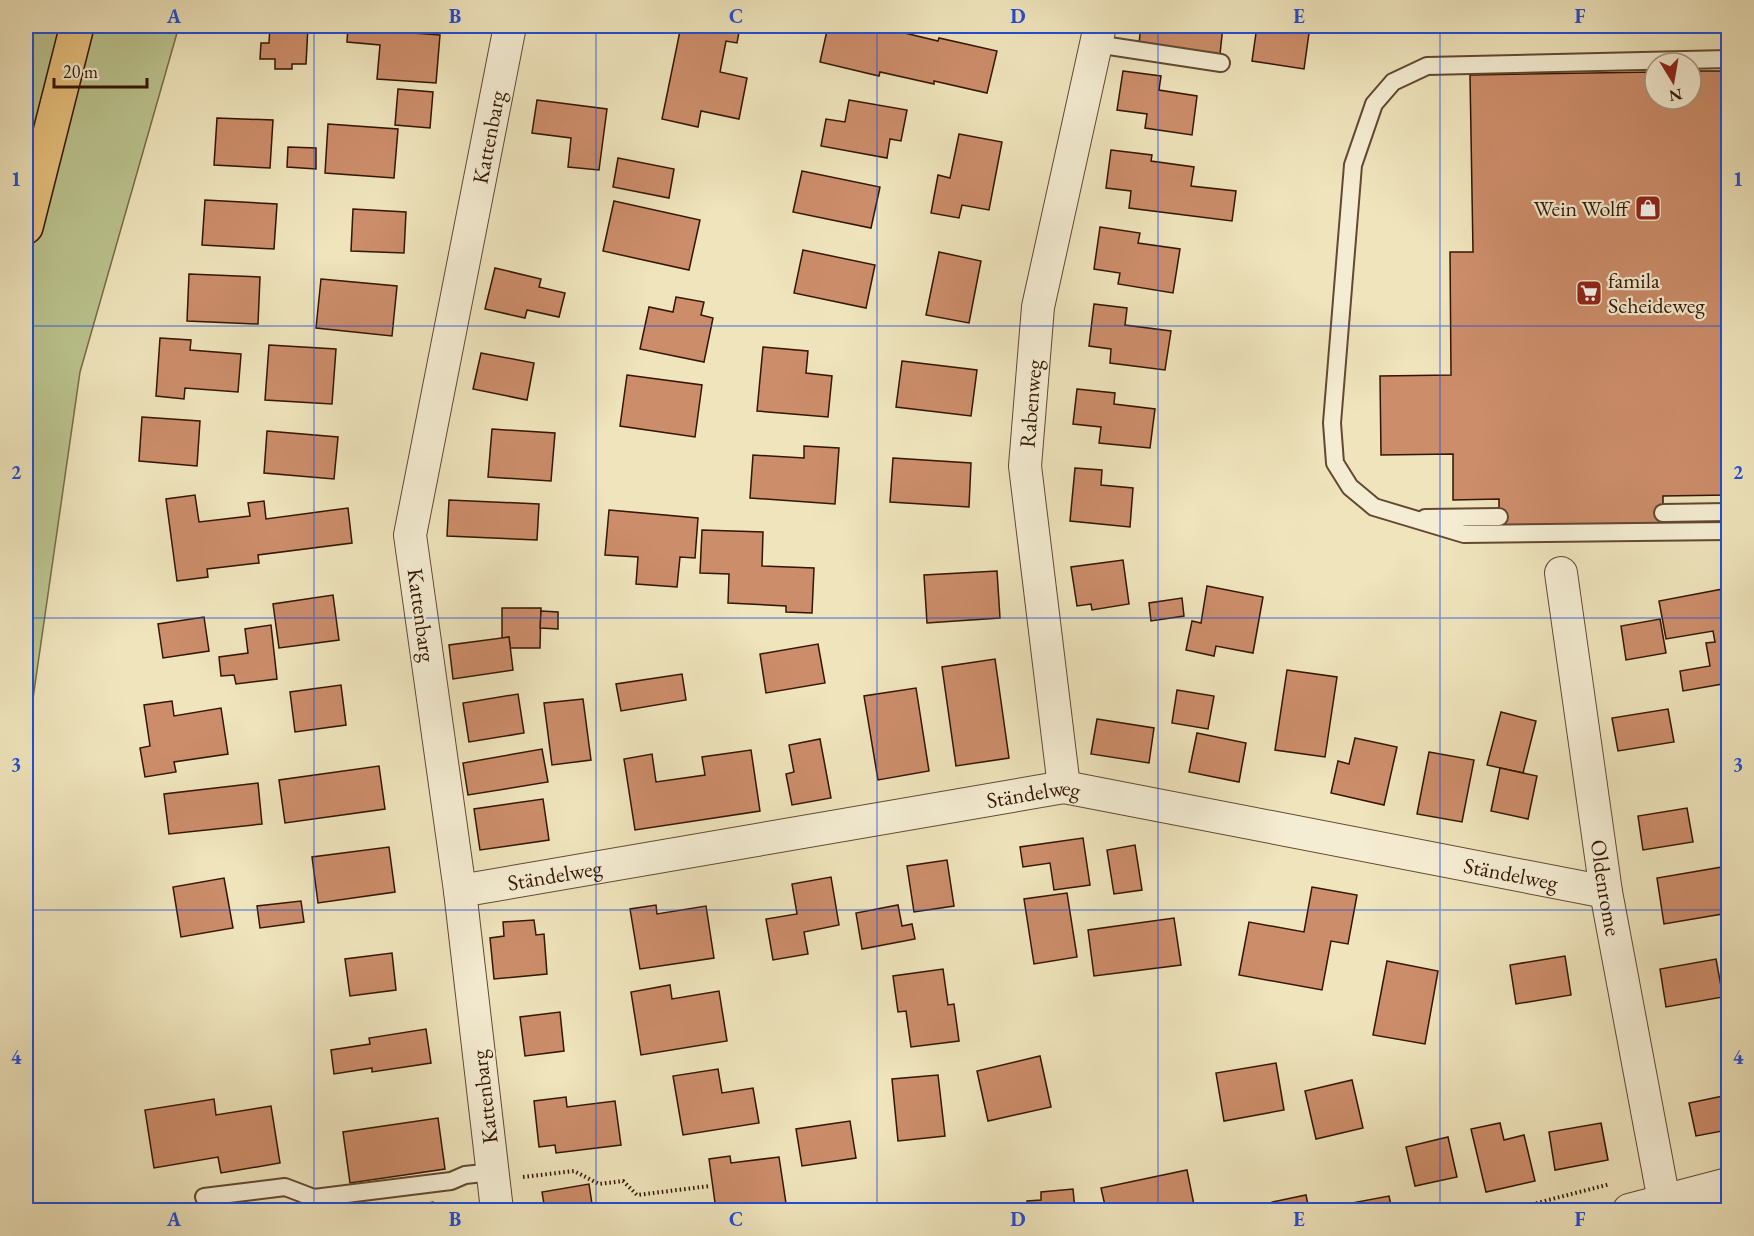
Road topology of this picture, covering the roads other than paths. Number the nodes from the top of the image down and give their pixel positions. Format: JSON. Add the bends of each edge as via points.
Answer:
{"nodes":[{"id":1,"x":77,"y":26,"type":"edge"},
{"id":2,"x":510,"y":26,"type":"edge"},
{"id":3,"x":1098,"y":35,"type":"edge"},
{"id":4,"x":1728,"y":59,"type":"edge"},
{"id":5,"x":1221,"y":63,"type":"dead end"},
{"id":6,"x":26,"y":226,"type":"edge"},
{"id":7,"x":1728,"y":512,"type":"edge"},
{"id":8,"x":1663,"y":513,"type":"dead end"},
{"id":9,"x":1499,"y":517,"type":"dead end"},
{"id":10,"x":1407,"y":519,"type":"junction"},
{"id":11,"x":1728,"y":531,"type":"edge"},
{"id":12,"x":1561,"y":573,"type":"dead end"},
{"id":13,"x":1064,"y":787,"type":"junction"},
{"id":14,"x":460,"y":891,"type":"junction"},
{"id":15,"x":1606,"y":892,"type":"junction"},
{"id":16,"x":1728,"y":1184,"type":"edge"},
{"id":17,"x":495,"y":1188,"type":"edge"},
{"id":18,"x":204,"y":1197,"type":"dead end"},
{"id":19,"x":1664,"y":1201,"type":"junction"},
{"id":20,"x":1629,"y":1210,"type":"edge"}],
"edges":[{"from":1,"to":6,"type":"highway"},
{"from":2,"to":14,"type":"street","name":"Kattenbarg","via":[[410,535]]},
{"from":3,"to":5,"type":"lane"},
{"from":3,"to":13,"type":"street","name":"Rabenweg","via":[[1038,307],[1025,466]]},
{"from":4,"to":10,"type":"lane","via":[[1427,66],[1393,82],[1374,104],[1353,165],[1332,423],[1335,463],[1350,487],[1374,507]]},
{"from":7,"to":8,"type":"lane"},
{"from":9,"to":10,"type":"lane"},
{"from":10,"to":11,"type":"lane","via":[[1464,534]]},
{"from":12,"to":15,"type":"street","name":"Oldenrome"},
{"from":13,"to":14,"type":"street","name":"Ständelweg"},
{"from":13,"to":15,"type":"street","name":"Ständelweg"},
{"from":14,"to":17,"type":"street","name":"Kattenbarg"},
{"from":15,"to":19,"type":"street","name":"Oldenrome"},
{"from":16,"to":19,"type":"street"},
{"from":17,"to":18,"type":"lane","via":[[465,1174],[451,1181],[314,1198],[285,1187]]},
{"from":19,"to":20,"type":"street"}]}
